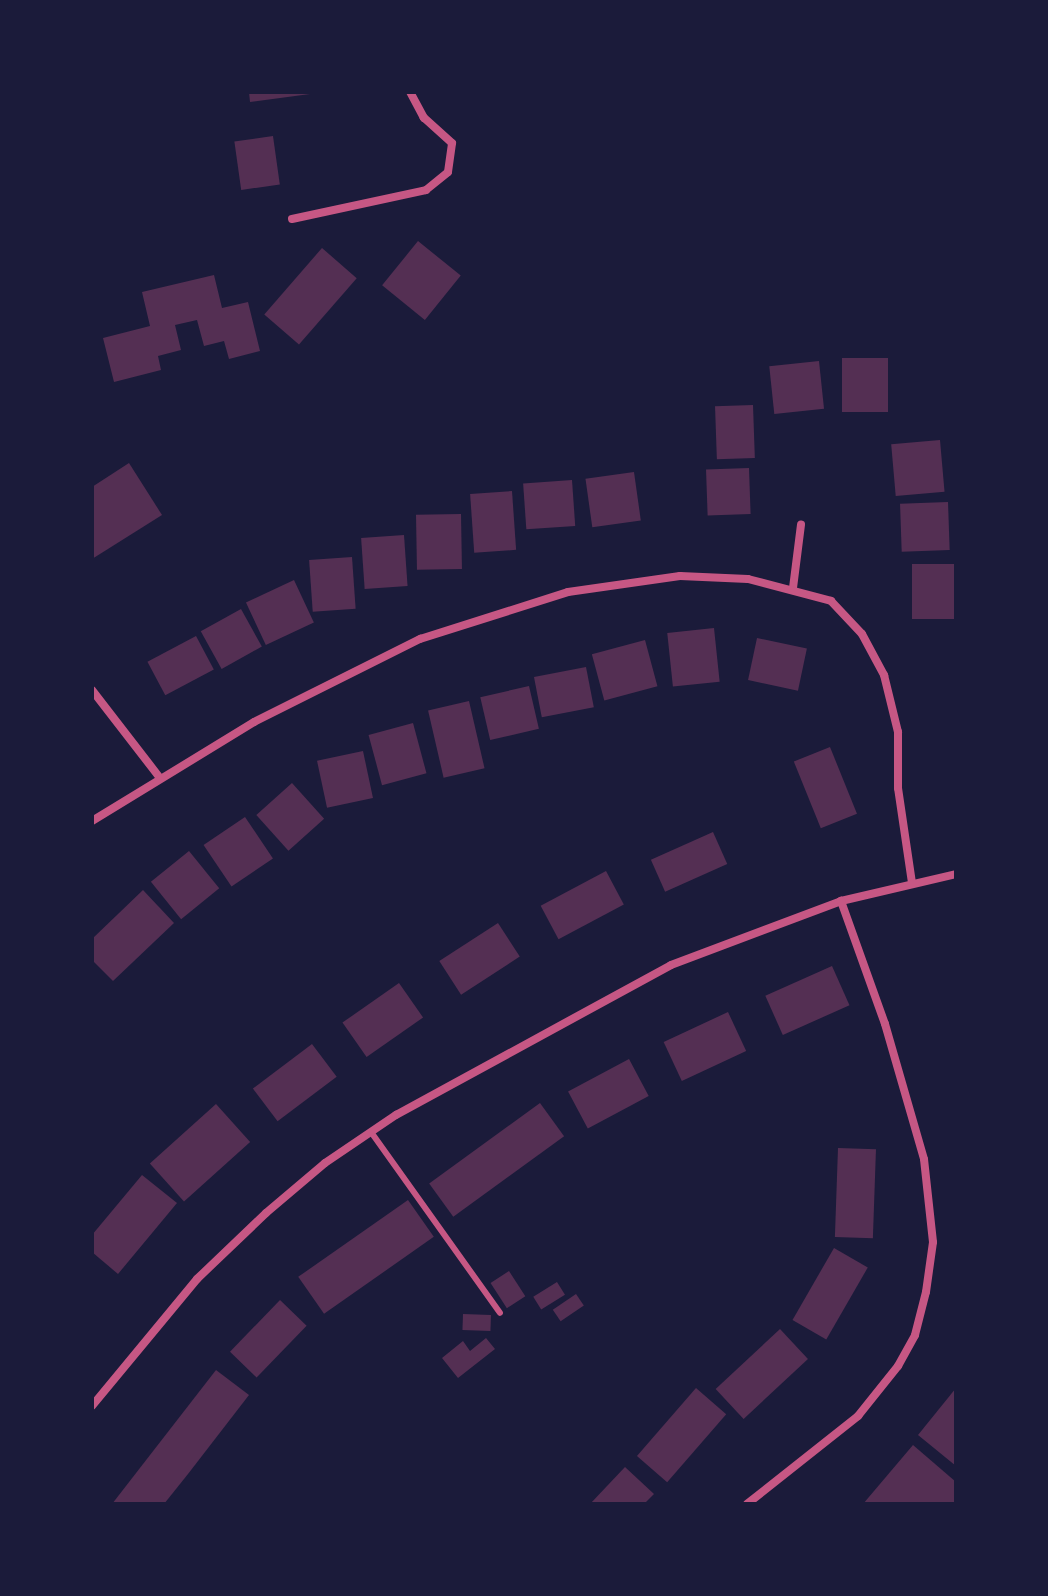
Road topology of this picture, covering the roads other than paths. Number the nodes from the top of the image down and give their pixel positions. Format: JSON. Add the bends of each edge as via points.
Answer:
{"nodes":[{"id":1,"x":410,"y":92,"type":"edge"},
{"id":2,"x":292,"y":219,"type":"dead end"},
{"id":3,"x":801,"y":525,"type":"dead end"},
{"id":4,"x":793,"y":588,"type":"junction"},
{"id":5,"x":92,"y":690,"type":"edge"},
{"id":6,"x":160,"y":778,"type":"junction"},
{"id":7,"x":92,"y":821,"type":"edge"},
{"id":8,"x":956,"y":874,"type":"edge"},
{"id":9,"x":912,"y":883,"type":"junction"},
{"id":10,"x":841,"y":901,"type":"junction"},
{"id":11,"x":371,"y":1132,"type":"junction"},
{"id":12,"x":500,"y":1313,"type":"dead end"},
{"id":13,"x":92,"y":1406,"type":"edge"},
{"id":14,"x":747,"y":1504,"type":"edge"}],
"edges":[{"from":1,"to":2,"type":"street","via":[[424,118],[452,143],[448,172],[426,190]]},
{"from":3,"to":4,"type":"street"},
{"from":4,"to":6,"type":"street","via":[[748,579],[680,576],[568,592],[502,611],[420,639],[330,681]]},
{"from":4,"to":9,"type":"street","via":[[831,601],[862,634],[884,675],[898,732],[898,788]]},
{"from":5,"to":6,"type":"street"},
{"from":6,"to":7,"type":"street"},
{"from":8,"to":9,"type":"street"},
{"from":9,"to":10,"type":"street"},
{"from":10,"to":11,"type":"street","via":[[671,965],[531,1037]]},
{"from":10,"to":14,"type":"street","via":[[885,1024],[924,1159],[933,1242],[926,1292],[915,1335],[858,1416]]},
{"from":11,"to":12,"type":"lane"},
{"from":11,"to":13,"type":"street","via":[[266,1213],[197,1279]]}]}
